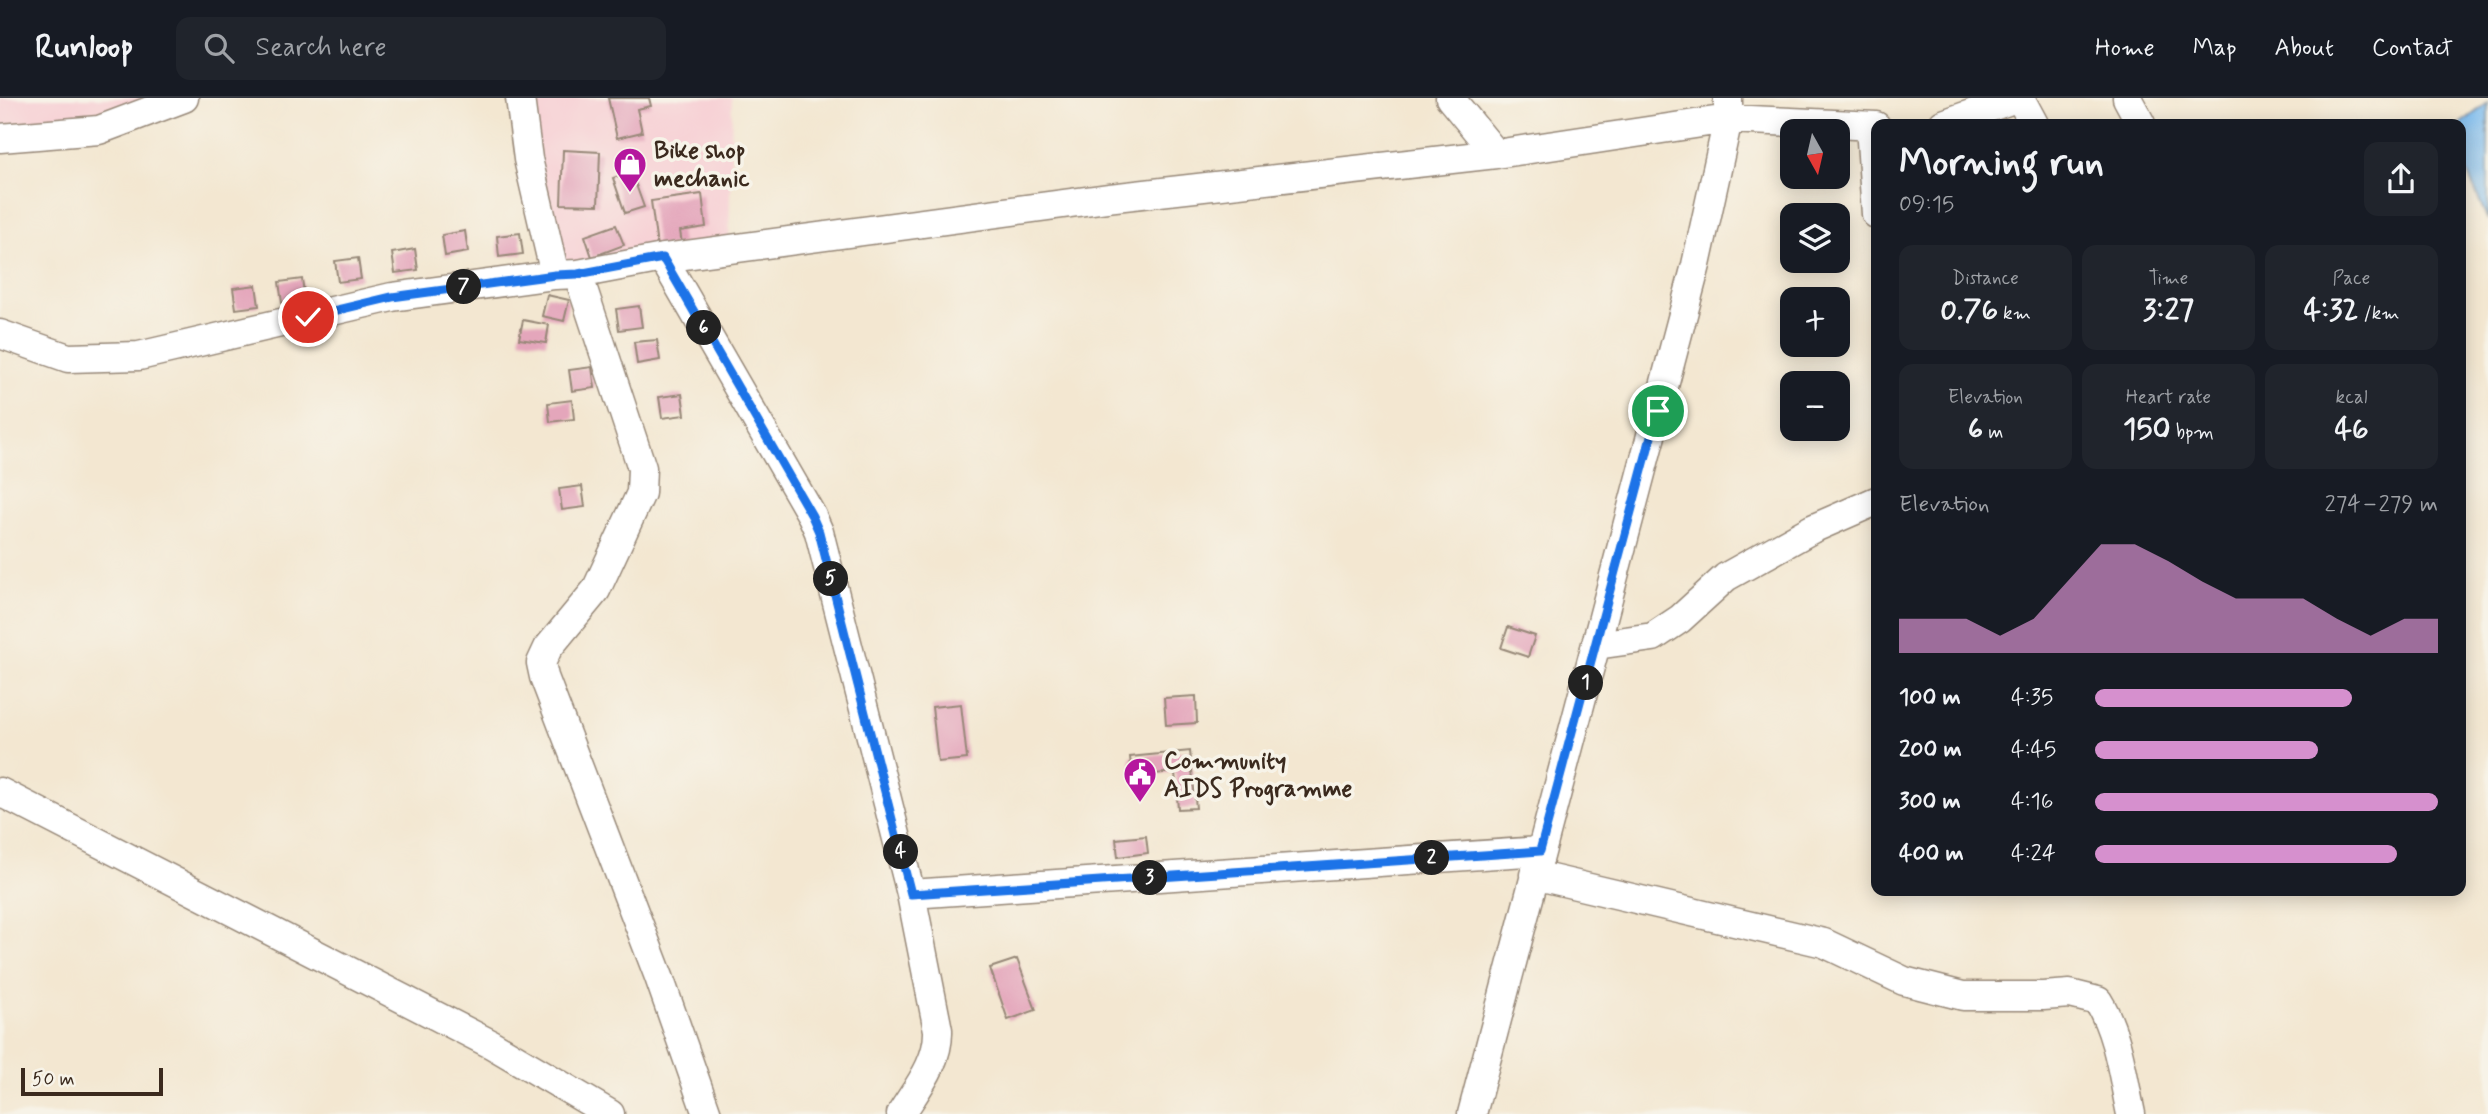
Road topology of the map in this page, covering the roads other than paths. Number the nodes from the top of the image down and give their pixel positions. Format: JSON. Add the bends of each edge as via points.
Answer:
{"nodes":[{"id":1,"x":184,"y":98,"type":"edge"},
{"id":2,"x":520,"y":98,"type":"edge"},
{"id":3,"x":1450,"y":98,"type":"edge"},
{"id":4,"x":2018,"y":98,"type":"edge"},
{"id":5,"x":2127,"y":98,"type":"edge"},
{"id":6,"x":1728,"y":108,"type":"edge"},
{"id":7,"x":1957,"y":119,"type":"edge"},
{"id":8,"x":2031,"y":119,"type":"edge"},
{"id":9,"x":2138,"y":119,"type":"edge"},
{"id":10,"x":1871,"y":126,"type":"edge"},
{"id":11,"x":0,"y":138,"type":"edge"},
{"id":12,"x":1496,"y":154,"type":"junction"},
{"id":13,"x":663,"y":258,"type":"junction"},
{"id":14,"x":566,"y":274,"type":"junction"},
{"id":15,"x":0,"y":334,"type":"edge"},
{"id":16,"x":1871,"y":502,"type":"edge"},
{"id":17,"x":1596,"y":645,"type":"junction"},
{"id":18,"x":0,"y":792,"type":"edge"},
{"id":19,"x":1537,"y":863,"type":"junction"},
{"id":20,"x":911,"y":894,"type":"junction"},
{"id":21,"x":610,"y":1114,"type":"edge"},
{"id":22,"x":707,"y":1114,"type":"edge"},
{"id":23,"x":901,"y":1114,"type":"edge"},
{"id":24,"x":1472,"y":1114,"type":"edge"},
{"id":25,"x":2131,"y":1114,"type":"edge"}],
"edges":[{"from":1,"to":11,"type":"street","via":[[99,130]]},
{"from":2,"to":14,"type":"street","via":[[528,159]]},
{"from":3,"to":12,"type":"street"},
{"from":4,"to":7,"type":"street"},
{"from":4,"to":8,"type":"street"},
{"from":5,"to":9,"type":"street"},
{"from":6,"to":10,"type":"street"},
{"from":6,"to":12,"type":"street"},
{"from":6,"to":17,"type":"street","via":[[1696,265]]},
{"from":12,"to":13,"type":"street","via":[[1108,198]]},
{"from":13,"to":14,"type":"street"},
{"from":13,"to":20,"type":"street","via":[[816,524]]},
{"from":14,"to":15,"type":"street","via":[[392,297],[139,356],[68,358]]},
{"from":14,"to":22,"type":"street","via":[[642,468],[641,493],[596,590],[541,663]]},
{"from":16,"to":17,"type":"street","via":[[1726,576],[1681,619],[1653,637]]},
{"from":17,"to":19,"type":"street"},
{"from":18,"to":21,"type":"street","via":[[491,1044]]},
{"from":19,"to":20,"type":"street"},
{"from":19,"to":24,"type":"street"},
{"from":19,"to":25,"type":"street","via":[[1824,943],[1904,981],[1963,996],[2070,994],[2098,1000],[2121,1065]]},
{"from":20,"to":23,"type":"street","via":[[939,1044]]}]}
